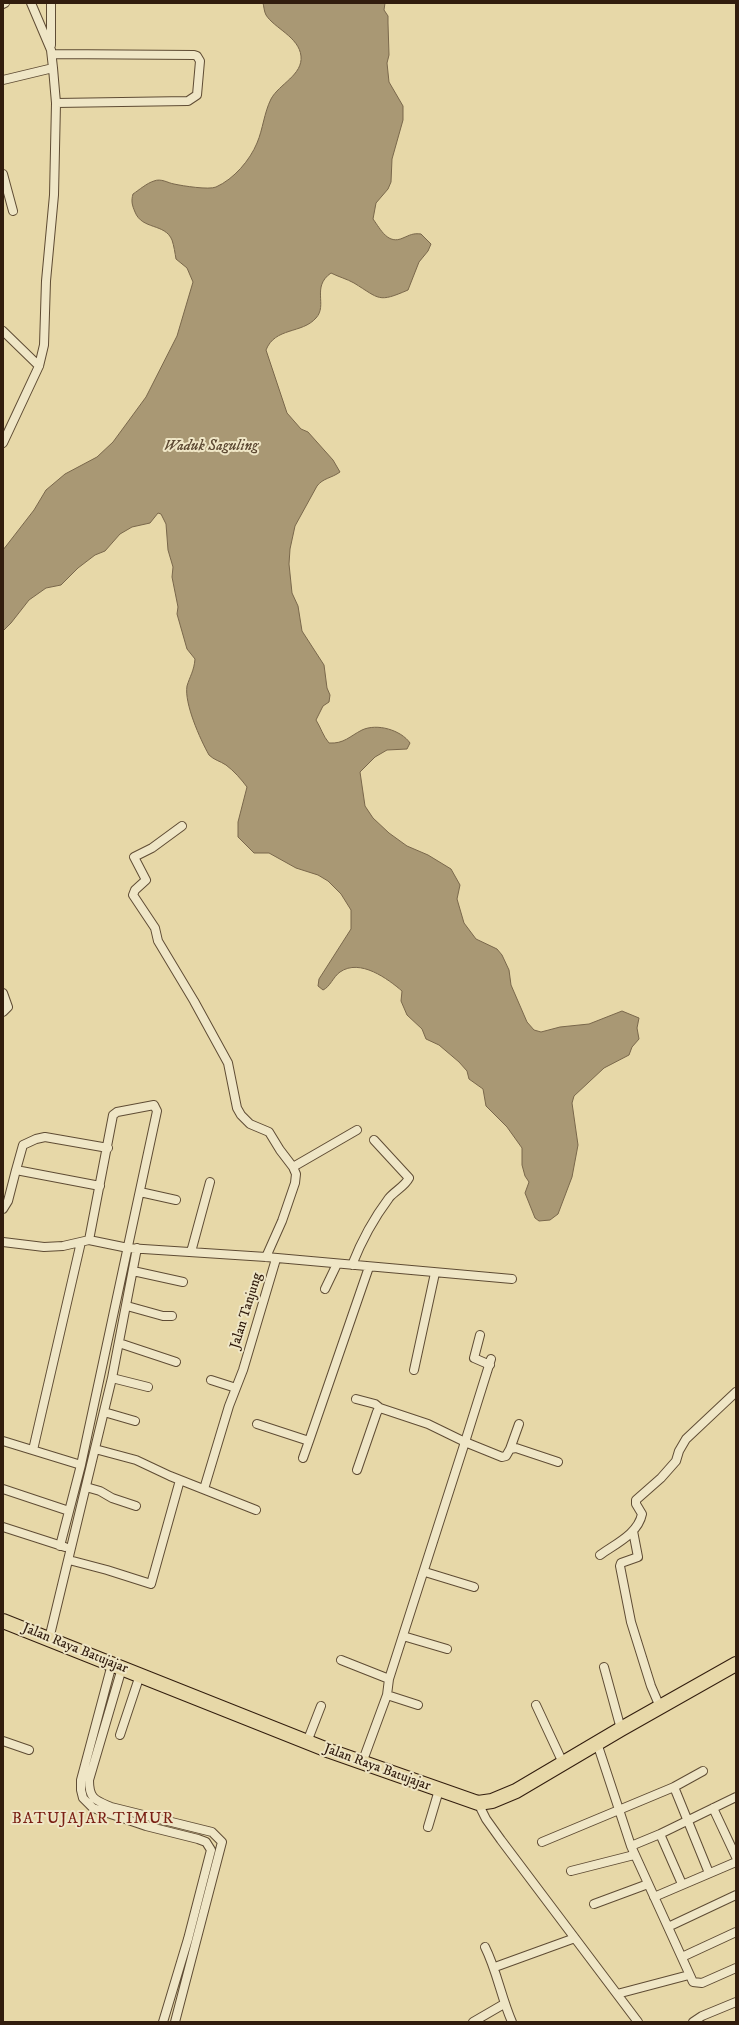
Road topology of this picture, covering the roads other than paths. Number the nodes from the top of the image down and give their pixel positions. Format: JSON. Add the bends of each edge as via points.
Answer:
{"nodes":[{"id":1,"x":31,"y":3,"type":"edge"},
{"id":2,"x":51,"y":3,"type":"edge"},
{"id":3,"x":51,"y":52,"type":"junction"},
{"id":4,"x":53,"y":68,"type":"junction"},
{"id":5,"x":3,"y":80,"type":"edge"},
{"id":6,"x":56,"y":102,"type":"junction"},
{"id":7,"x":3,"y":174,"type":"edge"},
{"id":8,"x":13,"y":211,"type":"dead end"},
{"id":9,"x":3,"y":331,"type":"edge"},
{"id":10,"x":38,"y":366,"type":"junction"},
{"id":11,"x":3,"y":443,"type":"edge"},
{"id":12,"x":182,"y":826,"type":"dead end"},
{"id":13,"x":3,"y":992,"type":"edge"},
{"id":14,"x":3,"y":1012,"type":"edge"},
{"id":15,"x":357,"y":1130,"type":"dead end"},
{"id":16,"x":374,"y":1140,"type":"dead end"},
{"id":17,"x":108,"y":1148,"type":"junction"},
{"id":18,"x":294,"y":1167,"type":"junction"},
{"id":19,"x":16,"y":1170,"type":"junction"},
{"id":20,"x":210,"y":1182,"type":"dead end"},
{"id":21,"x":100,"y":1186,"type":"junction"},
{"id":22,"x":140,"y":1192,"type":"junction"},
{"id":23,"x":176,"y":1200,"type":"dead end"},
{"id":24,"x":3,"y":1209,"type":"edge"},
{"id":25,"x":90,"y":1240,"type":"junction"},
{"id":26,"x":3,"y":1242,"type":"edge"},
{"id":27,"x":81,"y":1242,"type":"junction"},
{"id":28,"x":128,"y":1248,"type":"junction"},
{"id":29,"x":138,"y":1248,"type":"junction"},
{"id":30,"x":192,"y":1252,"type":"junction"},
{"id":31,"x":266,"y":1258,"type":"junction"},
{"id":32,"x":276,"y":1259,"type":"junction"},
{"id":33,"x":337,"y":1264,"type":"junction"},
{"id":34,"x":352,"y":1265,"type":"junction"},
{"id":35,"x":369,"y":1267,"type":"junction"},
{"id":36,"x":133,"y":1271,"type":"junction"},
{"id":37,"x":435,"y":1273,"type":"junction"},
{"id":38,"x":512,"y":1279,"type":"dead end"},
{"id":39,"x":183,"y":1282,"type":"dead end"},
{"id":40,"x":325,"y":1290,"type":"dead end"},
{"id":41,"x":127,"y":1306,"type":"junction"},
{"id":42,"x":172,"y":1316,"type":"dead end"},
{"id":43,"x":480,"y":1335,"type":"dead end"},
{"id":44,"x":119,"y":1343,"type":"junction"},
{"id":45,"x":176,"y":1362,"type":"dead end"},
{"id":46,"x":414,"y":1370,"type":"dead end"},
{"id":47,"x":112,"y":1378,"type":"junction"},
{"id":48,"x":211,"y":1380,"type":"dead end"},
{"id":49,"x":148,"y":1387,"type":"dead end"},
{"id":50,"x":236,"y":1388,"type":"junction"},
{"id":51,"x":736,"y":1392,"type":"edge"},
{"id":52,"x":356,"y":1399,"type":"dead end"},
{"id":53,"x":380,"y":1408,"type":"junction"},
{"id":54,"x":104,"y":1412,"type":"junction"},
{"id":55,"x":135,"y":1421,"type":"dead end"},
{"id":56,"x":258,"y":1424,"type":"dead end"},
{"id":57,"x":519,"y":1424,"type":"dead end"},
{"id":58,"x":3,"y":1441,"type":"edge"},
{"id":59,"x":309,"y":1441,"type":"junction"},
{"id":60,"x":465,"y":1442,"type":"junction"},
{"id":61,"x":95,"y":1449,"type":"junction"},
{"id":62,"x":510,"y":1449,"type":"junction"},
{"id":63,"x":33,"y":1450,"type":"junction"},
{"id":64,"x":303,"y":1458,"type":"dead end"},
{"id":65,"x":558,"y":1462,"type":"dead end"},
{"id":66,"x":81,"y":1465,"type":"junction"},
{"id":67,"x":357,"y":1470,"type":"dead end"},
{"id":68,"x":180,"y":1480,"type":"junction"},
{"id":69,"x":86,"y":1487,"type":"junction"},
{"id":70,"x":3,"y":1489,"type":"edge"},
{"id":71,"x":204,"y":1489,"type":"junction"},
{"id":72,"x":136,"y":1506,"type":"dead end"},
{"id":73,"x":256,"y":1510,"type":"dead end"},
{"id":74,"x":69,"y":1511,"type":"junction"},
{"id":75,"x":3,"y":1527,"type":"edge"},
{"id":76,"x":633,"y":1531,"type":"junction"},
{"id":77,"x":60,"y":1546,"type":"junction"},
{"id":78,"x":72,"y":1549,"type":"junction"},
{"id":79,"x":600,"y":1555,"type":"dead end"},
{"id":80,"x":69,"y":1560,"type":"junction"},
{"id":81,"x":425,"y":1572,"type":"junction"},
{"id":82,"x":474,"y":1587,"type":"dead end"},
{"id":83,"x":3,"y":1621,"type":"edge"},
{"id":84,"x":403,"y":1636,"type":"junction"},
{"id":85,"x":49,"y":1639,"type":"junction"},
{"id":86,"x":447,"y":1648,"type":"dead end"},
{"id":87,"x":340,"y":1660,"type":"dead end"},
{"id":88,"x":736,"y":1664,"type":"edge"},
{"id":89,"x":117,"y":1666,"type":"junction"},
{"id":90,"x":604,"y":1668,"type":"dead end"},
{"id":91,"x":140,"y":1676,"type":"junction"},
{"id":92,"x":390,"y":1679,"type":"junction"},
{"id":93,"x":387,"y":1695,"type":"junction"},
{"id":94,"x":418,"y":1704,"type":"dead end"},
{"id":95,"x":536,"y":1705,"type":"dead end"},
{"id":96,"x":320,"y":1706,"type":"dead end"},
{"id":97,"x":660,"y":1707,"type":"junction"},
{"id":98,"x":621,"y":1729,"type":"junction"},
{"id":99,"x":120,"y":1735,"type":"dead end"},
{"id":100,"x":3,"y":1741,"type":"edge"},
{"id":101,"x":307,"y":1742,"type":"junction"},
{"id":102,"x":597,"y":1743,"type":"junction"},
{"id":103,"x":29,"y":1750,"type":"dead end"},
{"id":104,"x":362,"y":1763,"type":"junction"},
{"id":105,"x":563,"y":1763,"type":"junction"},
{"id":106,"x":703,"y":1771,"type":"dead end"},
{"id":107,"x":674,"y":1787,"type":"junction"},
{"id":108,"x":444,"y":1792,"type":"junction"},
{"id":109,"x":736,"y":1797,"type":"edge"},
{"id":110,"x":475,"y":1802,"type":"junction"},
{"id":111,"x":713,"y":1808,"type":"junction"},
{"id":112,"x":620,"y":1810,"type":"junction"},
{"id":113,"x":686,"y":1822,"type":"junction"},
{"id":114,"x":428,"y":1827,"type":"dead end"},
{"id":115,"x":660,"y":1834,"type":"junction"},
{"id":116,"x":542,"y":1842,"type":"dead end"},
{"id":117,"x":630,"y":1846,"type":"junction"},
{"id":118,"x":634,"y":1855,"type":"junction"},
{"id":119,"x":736,"y":1858,"type":"edge"},
{"id":120,"x":736,"y":1862,"type":"edge"},
{"id":121,"x":571,"y":1871,"type":"dead end"},
{"id":122,"x":708,"y":1873,"type":"junction"},
{"id":123,"x":648,"y":1884,"type":"junction"},
{"id":124,"x":682,"y":1884,"type":"junction"},
{"id":125,"x":736,"y":1895,"type":"edge"},
{"id":126,"x":654,"y":1898,"type":"junction"},
{"id":127,"x":594,"y":1904,"type":"dead end"},
{"id":128,"x":668,"y":1928,"type":"junction"},
{"id":129,"x":736,"y":1932,"type":"edge"},
{"id":130,"x":575,"y":1938,"type":"junction"},
{"id":131,"x":485,"y":1947,"type":"dead end"},
{"id":132,"x":682,"y":1957,"type":"junction"},
{"id":133,"x":495,"y":1967,"type":"junction"},
{"id":134,"x":736,"y":1968,"type":"edge"},
{"id":135,"x":689,"y":1975,"type":"junction"},
{"id":136,"x":617,"y":1994,"type":"junction"},
{"id":137,"x":736,"y":2002,"type":"edge"},
{"id":138,"x":504,"y":2004,"type":"junction"},
{"id":139,"x":163,"y":2022,"type":"edge"},
{"id":140,"x":175,"y":2022,"type":"edge"},
{"id":141,"x":473,"y":2022,"type":"edge"},
{"id":142,"x":512,"y":2022,"type":"edge"},
{"id":143,"x":638,"y":2022,"type":"edge"},
{"id":144,"x":693,"y":2022,"type":"edge"}],
"edges":[{"from":1,"to":3,"type":"street"},
{"from":2,"to":3,"type":"street"},
{"from":3,"to":4,"type":"street"},
{"from":3,"to":6,"type":"street","via":[[194,55],[200,61],[197,95],[188,101]]},
{"from":4,"to":5,"type":"street"},
{"from":4,"to":6,"type":"street"},
{"from":6,"to":10,"type":"street","via":[[54,195],[46,281],[44,345]]},
{"from":7,"to":8,"type":"street"},
{"from":9,"to":10,"type":"street"},
{"from":10,"to":11,"type":"street"},
{"from":12,"to":18,"type":"street","via":[[152,848],[134,857],[146,880],[133,894],[155,928],[158,941],[228,1063],[237,1108],[241,1115],[250,1124],[269,1132]]},
{"from":13,"to":14,"type":"street","via":[[8,1007]]},
{"from":15,"to":18,"type":"street"},
{"from":16,"to":34,"type":"street","via":[[409,1178],[381,1210],[358,1249]]},
{"from":17,"to":19,"type":"street","via":[[40,1138],[23,1145]]},
{"from":17,"to":21,"type":"street"},
{"from":17,"to":22,"type":"street","via":[[115,1113],[152,1104],[156,1106]]},
{"from":18,"to":31,"type":"street","via":[[295,1183]]},
{"from":19,"to":21,"type":"street"},
{"from":19,"to":24,"type":"street","via":[[8,1201]]},
{"from":20,"to":30,"type":"street"},
{"from":21,"to":25,"type":"street"},
{"from":22,"to":23,"type":"street"},
{"from":22,"to":28,"type":"street"},
{"from":25,"to":27,"type":"street"},
{"from":25,"to":28,"type":"street"},
{"from":26,"to":27,"type":"street","via":[[44,1247]]},
{"from":27,"to":63,"type":"street"},
{"from":28,"to":29,"type":"street"},
{"from":28,"to":66,"type":"street"},
{"from":29,"to":30,"type":"street"},
{"from":29,"to":36,"type":"street"},
{"from":30,"to":31,"type":"street"},
{"from":31,"to":32,"type":"street"},
{"from":32,"to":33,"type":"street"},
{"from":32,"to":50,"type":"street","name":"Jalan Tanjung"},
{"from":33,"to":34,"type":"street"},
{"from":33,"to":40,"type":"street"},
{"from":34,"to":35,"type":"street"},
{"from":35,"to":37,"type":"street"},
{"from":35,"to":59,"type":"street"},
{"from":36,"to":39,"type":"street"},
{"from":36,"to":41,"type":"street"},
{"from":37,"to":38,"type":"street"},
{"from":37,"to":46,"type":"street"},
{"from":41,"to":42,"type":"street"},
{"from":41,"to":44,"type":"street"},
{"from":43,"to":60,"type":"street","via":[[474,1358],[490,1362]]},
{"from":44,"to":45,"type":"street"},
{"from":44,"to":47,"type":"street"},
{"from":47,"to":49,"type":"street"},
{"from":47,"to":54,"type":"street"},
{"from":48,"to":50,"type":"street"},
{"from":50,"to":71,"type":"street","name":"Jalan Tanjung"},
{"from":51,"to":76,"type":"street","via":[[686,1439],[676,1461],[636,1500],[642,1514]]},
{"from":52,"to":53,"type":"street"},
{"from":53,"to":60,"type":"street","via":[[428,1424]]},
{"from":53,"to":67,"type":"street"},
{"from":54,"to":55,"type":"street"},
{"from":54,"to":61,"type":"street"},
{"from":56,"to":59,"type":"street"},
{"from":57,"to":62,"type":"street"},
{"from":58,"to":63,"type":"street"},
{"from":59,"to":64,"type":"street"},
{"from":60,"to":62,"type":"street","via":[[502,1457],[506,1456]]},
{"from":60,"to":81,"type":"street"},
{"from":61,"to":68,"type":"street","via":[[136,1460]]},
{"from":61,"to":69,"type":"street"},
{"from":62,"to":65,"type":"street","via":[[516,1448]]},
{"from":63,"to":66,"type":"street"},
{"from":66,"to":74,"type":"street"},
{"from":68,"to":71,"type":"street"},
{"from":68,"to":80,"type":"street","via":[[152,1584]]},
{"from":69,"to":72,"type":"street"},
{"from":69,"to":78,"type":"street"},
{"from":70,"to":74,"type":"street"},
{"from":71,"to":73,"type":"street"},
{"from":74,"to":77,"type":"street"},
{"from":75,"to":77,"type":"street"},
{"from":76,"to":79,"type":"street"},
{"from":76,"to":97,"type":"street","via":[[638,1557],[621,1562],[620,1566],[632,1628]]},
{"from":77,"to":78,"type":"street"},
{"from":78,"to":80,"type":"street"},
{"from":80,"to":85,"type":"street"},
{"from":81,"to":82,"type":"street"},
{"from":81,"to":84,"type":"street"},
{"from":83,"to":85,"type":"highway","name":"Jalan Raya Batujajar"},
{"from":84,"to":86,"type":"street"},
{"from":84,"to":92,"type":"street"},
{"from":85,"to":89,"type":"highway","name":"Jalan Raya Batujajar"},
{"from":87,"to":92,"type":"street"},
{"from":88,"to":97,"type":"highway"},
{"from":89,"to":91,"type":"highway","name":"Jalan Raya Batujajar"},
{"from":89,"to":139,"type":"street","via":[[81,1780],[80,1790],[83,1798],[92,1808],[146,1826],[198,1839],[206,1842],[211,1850]]},
{"from":89,"to":140,"type":"street","via":[[89,1780],[89,1792],[97,1801],[111,1807],[212,1832],[222,1842]]},
{"from":90,"to":98,"type":"street"},
{"from":91,"to":99,"type":"street"},
{"from":91,"to":101,"type":"highway","name":"Jalan Raya Batujajar"},
{"from":92,"to":93,"type":"street"},
{"from":93,"to":94,"type":"street"},
{"from":93,"to":104,"type":"street"},
{"from":95,"to":105,"type":"street"},
{"from":96,"to":101,"type":"street"},
{"from":97,"to":98,"type":"highway"},
{"from":98,"to":102,"type":"highway"},
{"from":100,"to":103,"type":"street"},
{"from":101,"to":104,"type":"highway","name":"Jalan Raya Batujajar"},
{"from":102,"to":105,"type":"highway"},
{"from":102,"to":112,"type":"street"},
{"from":104,"to":108,"type":"highway","name":"Jalan Raya Batujajar"},
{"from":105,"to":110,"type":"highway","via":[[516,1791],[492,1801]]},
{"from":106,"to":107,"type":"street"},
{"from":107,"to":112,"type":"street"},
{"from":107,"to":113,"type":"street"},
{"from":108,"to":110,"type":"highway","name":"Jalan Raya Batujajar"},
{"from":108,"to":114,"type":"street"},
{"from":109,"to":111,"type":"street"},
{"from":110,"to":130,"type":"street"},
{"from":111,"to":113,"type":"street"},
{"from":111,"to":119,"type":"street"},
{"from":112,"to":116,"type":"street"},
{"from":112,"to":117,"type":"street"},
{"from":113,"to":115,"type":"street"},
{"from":113,"to":122,"type":"street"},
{"from":115,"to":117,"type":"street"},
{"from":115,"to":124,"type":"street"},
{"from":117,"to":118,"type":"street"},
{"from":118,"to":121,"type":"street"},
{"from":118,"to":123,"type":"street"},
{"from":120,"to":122,"type":"street"},
{"from":122,"to":124,"type":"street"},
{"from":123,"to":126,"type":"street"},
{"from":123,"to":127,"type":"street"},
{"from":124,"to":126,"type":"street"},
{"from":125,"to":128,"type":"street"},
{"from":126,"to":128,"type":"street"},
{"from":128,"to":132,"type":"street"},
{"from":129,"to":132,"type":"street"},
{"from":130,"to":133,"type":"street"},
{"from":130,"to":136,"type":"street"},
{"from":131,"to":133,"type":"street"},
{"from":132,"to":135,"type":"street"},
{"from":133,"to":138,"type":"street"},
{"from":134,"to":135,"type":"street","via":[[702,1983],[693,1982]]},
{"from":135,"to":136,"type":"street"},
{"from":136,"to":143,"type":"street"},
{"from":137,"to":144,"type":"street"},
{"from":138,"to":141,"type":"street"},
{"from":138,"to":142,"type":"street"}]}
